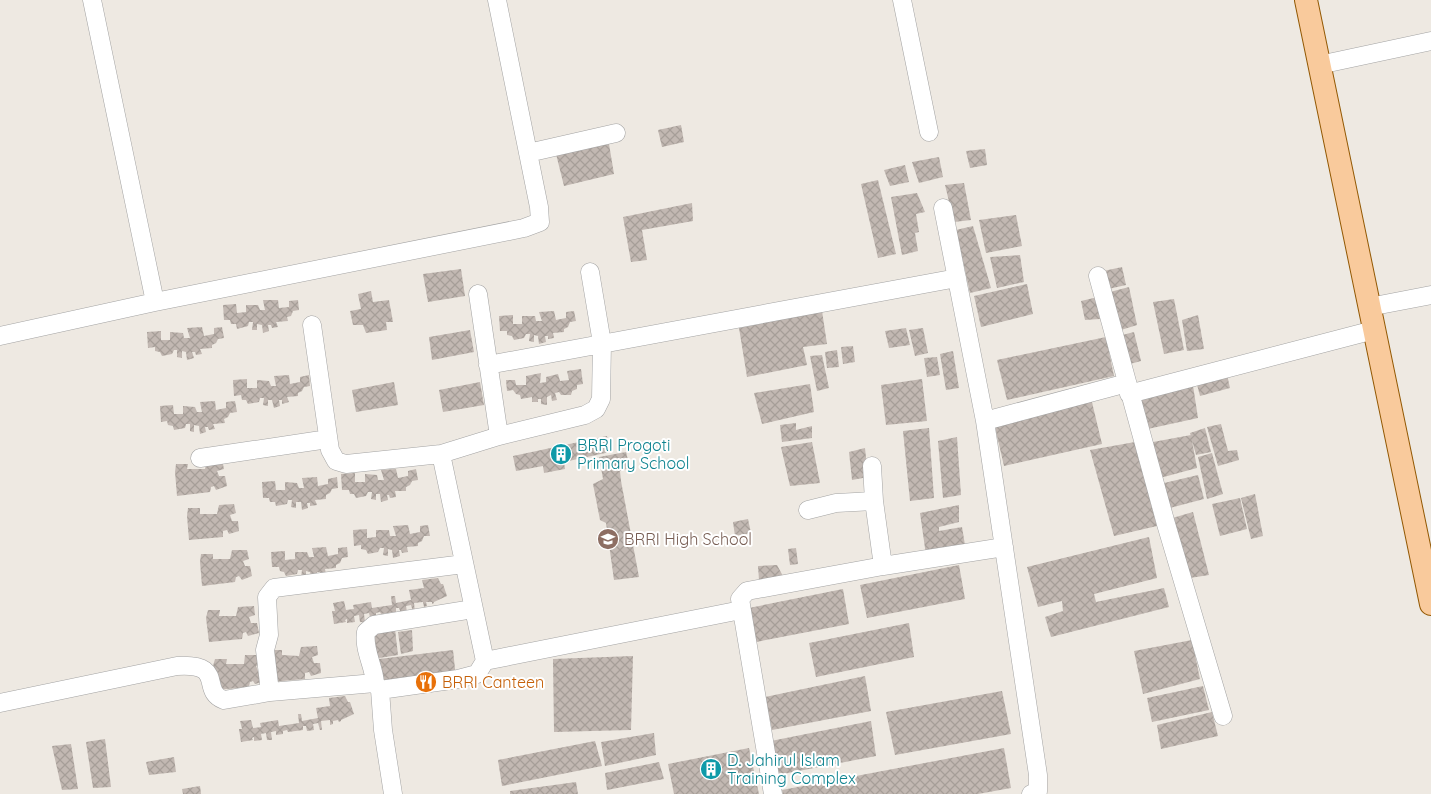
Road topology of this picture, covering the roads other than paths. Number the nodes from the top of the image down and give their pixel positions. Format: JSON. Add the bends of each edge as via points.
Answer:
{"nodes":[{"id":1,"x":92,"y":0,"type":"edge"},
{"id":2,"x":497,"y":0,"type":"edge"},
{"id":3,"x":902,"y":0,"type":"edge"},
{"id":4,"x":1306,"y":0,"type":"edge"},
{"id":5,"x":1431,"y":41,"type":"edge"},
{"id":6,"x":1319,"y":64,"type":"junction"},
{"id":7,"x":929,"y":132,"type":"dead end"},
{"id":8,"x":616,"y":133,"type":"dead end"},
{"id":9,"x":528,"y":153,"type":"junction"},
{"id":10,"x":943,"y":208,"type":"dead end"},
{"id":11,"x":590,"y":272,"type":"dead end"},
{"id":12,"x":1098,"y":276,"type":"dead end"},
{"id":13,"x":957,"y":278,"type":"junction"},
{"id":14,"x":478,"y":294,"type":"dead end"},
{"id":15,"x":1431,"y":295,"type":"edge"},
{"id":16,"x":155,"y":302,"type":"junction"},
{"id":17,"x":1369,"y":307,"type":"junction"},
{"id":18,"x":312,"y":325,"type":"dead end"},
{"id":19,"x":1374,"y":330,"type":"junction"},
{"id":20,"x":0,"y":336,"type":"edge"},
{"id":21,"x":602,"y":343,"type":"junction"},
{"id":22,"x":488,"y":365,"type":"junction"},
{"id":23,"x":1128,"y":388,"type":"junction"},
{"id":24,"x":985,"y":421,"type":"junction"},
{"id":25,"x":499,"y":436,"type":"junction"},
{"id":26,"x":328,"y":439,"type":"junction"},
{"id":27,"x":440,"y":454,"type":"junction"},
{"id":28,"x":200,"y":458,"type":"dead end"},
{"id":29,"x":872,"y":466,"type":"dead end"},
{"id":30,"x":874,"y":501,"type":"junction"},
{"id":31,"x":808,"y":510,"type":"dead end"},
{"id":32,"x":1425,"y":541,"type":"edge"},
{"id":33,"x":1004,"y":547,"type":"junction"},
{"id":34,"x":464,"y":564,"type":"junction"},
{"id":35,"x":883,"y":566,"type":"junction"},
{"id":36,"x":1431,"y":604,"type":"edge"},
{"id":37,"x":473,"y":609,"type":"junction"},
{"id":38,"x":741,"y":610,"type":"junction"},
{"id":39,"x":485,"y":661,"type":"junction"},
{"id":40,"x":377,"y":687,"type":"junction"},
{"id":41,"x":270,"y":692,"type":"junction"},
{"id":42,"x":0,"y":702,"type":"edge"},
{"id":43,"x":1223,"y":716,"type":"dead end"},
{"id":44,"x":393,"y":794,"type":"edge"},
{"id":45,"x":773,"y":794,"type":"edge"},
{"id":46,"x":1031,"y":794,"type":"edge"}],
"edges":[{"from":1,"to":16,"type":"street"},
{"from":2,"to":9,"type":"street"},
{"from":3,"to":7,"type":"street"},
{"from":4,"to":6,"type":"main road"},
{"from":5,"to":6,"type":"street"},
{"from":6,"to":17,"type":"main road"},
{"from":8,"to":9,"type":"street"},
{"from":9,"to":16,"type":"street","via":[[540,222],[524,228]]},
{"from":10,"to":13,"type":"street"},
{"from":11,"to":21,"type":"street"},
{"from":12,"to":23,"type":"street"},
{"from":13,"to":21,"type":"street"},
{"from":13,"to":24,"type":"street"},
{"from":14,"to":22,"type":"street"},
{"from":15,"to":17,"type":"street"},
{"from":16,"to":20,"type":"street"},
{"from":17,"to":19,"type":"main road"},
{"from":18,"to":26,"type":"street"},
{"from":19,"to":23,"type":"street"},
{"from":19,"to":32,"type":"main road"},
{"from":21,"to":22,"type":"street"},
{"from":21,"to":25,"type":"street","via":[[601,399],[596,409],[585,415]]},
{"from":22,"to":25,"type":"street"},
{"from":23,"to":24,"type":"street"},
{"from":23,"to":43,"type":"street"},
{"from":24,"to":33,"type":"street"},
{"from":25,"to":27,"type":"street"},
{"from":26,"to":27,"type":"street","via":[[336,460],[346,464]]},
{"from":26,"to":28,"type":"street"},
{"from":27,"to":34,"type":"street"},
{"from":29,"to":30,"type":"street"},
{"from":30,"to":31,"type":"street","via":[[836,502]]},
{"from":30,"to":35,"type":"street"},
{"from":32,"to":36,"type":"main road"},
{"from":33,"to":35,"type":"street"},
{"from":33,"to":46,"type":"street","via":[[1038,775],[1038,790]]},
{"from":34,"to":37,"type":"street"},
{"from":34,"to":41,"type":"street","via":[[274,588],[267,597],[269,635],[265,650]]},
{"from":35,"to":38,"type":"street","via":[[747,591],[740,599]]},
{"from":37,"to":39,"type":"street"},
{"from":37,"to":40,"type":"street","via":[[374,625],[364,639]]},
{"from":38,"to":39,"type":"street"},
{"from":38,"to":45,"type":"street"},
{"from":39,"to":40,"type":"street","via":[[477,674],[458,679]]},
{"from":40,"to":41,"type":"street"},
{"from":40,"to":44,"type":"street"},
{"from":41,"to":42,"type":"street","via":[[224,700],[218,698],[208,673],[193,665]]}]}
